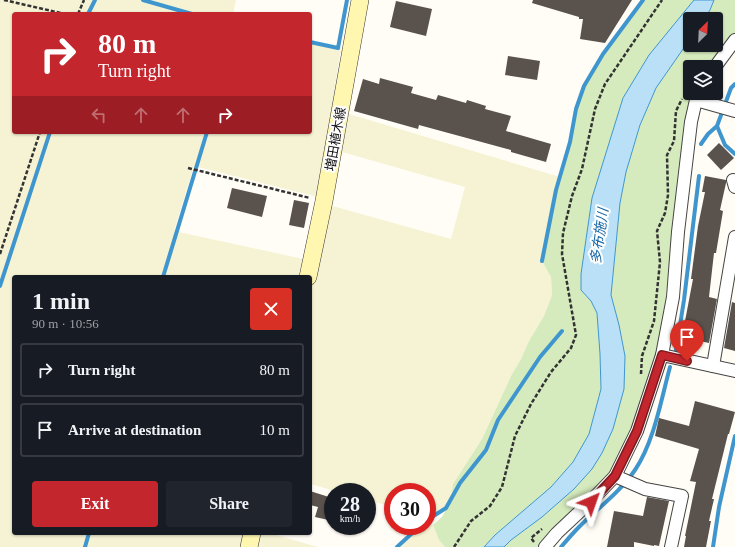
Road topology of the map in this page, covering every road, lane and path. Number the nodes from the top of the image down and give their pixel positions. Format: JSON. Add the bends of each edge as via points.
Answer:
{"nodes":[{"id":1,"x":4,"y":0,"type":"edge"},
{"id":2,"x":84,"y":0,"type":"edge"},
{"id":3,"x":360,"y":0,"type":"edge"},
{"id":4,"x":662,"y":0,"type":"edge"},
{"id":5,"x":56,"y":12,"type":"edge"},
{"id":6,"x":79,"y":12,"type":"edge"},
{"id":7,"x":735,"y":40,"type":"edge"},
{"id":8,"x":720,"y":60,"type":"edge"},
{"id":9,"x":683,"y":98,"type":"dead end"},
{"id":10,"x":697,"y":100,"type":"edge"},
{"id":11,"x":705,"y":100,"type":"edge"},
{"id":12,"x":727,"y":109,"type":"edge"},
{"id":13,"x":39,"y":134,"type":"edge"},
{"id":14,"x":188,"y":168,"type":"dead end"},
{"id":15,"x":324,"y":201,"type":"junction"},
{"id":16,"x":735,"y":237,"type":"edge"},
{"id":17,"x":0,"y":254,"type":"edge"},
{"id":18,"x":308,"y":275,"type":"edge"},
{"id":19,"x":662,"y":355,"type":"junction"},
{"id":20,"x":713,"y":366,"type":"junction"},
{"id":21,"x":735,"y":371,"type":"edge"},
{"id":22,"x":641,"y":378,"type":"dead end"},
{"id":23,"x":623,"y":480,"type":"junction"},
{"id":24,"x":542,"y":529,"type":"dead end"},
{"id":25,"x":252,"y":535,"type":"edge"},
{"id":26,"x":531,"y":538,"type":"dead end"},
{"id":27,"x":249,"y":547,"type":"edge"},
{"id":28,"x":454,"y":547,"type":"edge"},
{"id":29,"x":545,"y":547,"type":"edge"},
{"id":30,"x":671,"y":547,"type":"edge"}],
"edges":[{"from":1,"to":5,"type":"path"},
{"from":2,"to":6,"type":"path"},
{"from":3,"to":15,"type":"street","name":"増田植木線"},
{"from":4,"to":28,"type":"path","via":[[605,84],[595,109],[582,169],[572,196],[563,233],[562,254],[576,335],[571,348],[551,372],[531,404],[515,436],[502,487],[490,506],[471,521]]},
{"from":7,"to":8,"type":"street"},
{"from":9,"to":22,"type":"path","via":[[676,111],[674,141],[667,155],[668,195],[666,213],[658,231],[660,262],[654,321],[642,356]]},
{"from":10,"to":19,"type":"street","via":[[691,122],[673,297]]},
{"from":11,"to":12,"type":"street"},
{"from":13,"to":17,"type":"path"},
{"from":14,"to":15,"type":"path"},
{"from":15,"to":18,"type":"street","name":"増田植木線"},
{"from":16,"to":20,"type":"street"},
{"from":19,"to":20,"type":"street"},
{"from":19,"to":23,"type":"street"},
{"from":20,"to":21,"type":"street"},
{"from":23,"to":29,"type":"street","via":[[591,502]]},
{"from":23,"to":30,"type":"street","via":[[645,489],[682,496]]},
{"from":24,"to":26,"type":"path"},
{"from":25,"to":27,"type":"street"}]}
